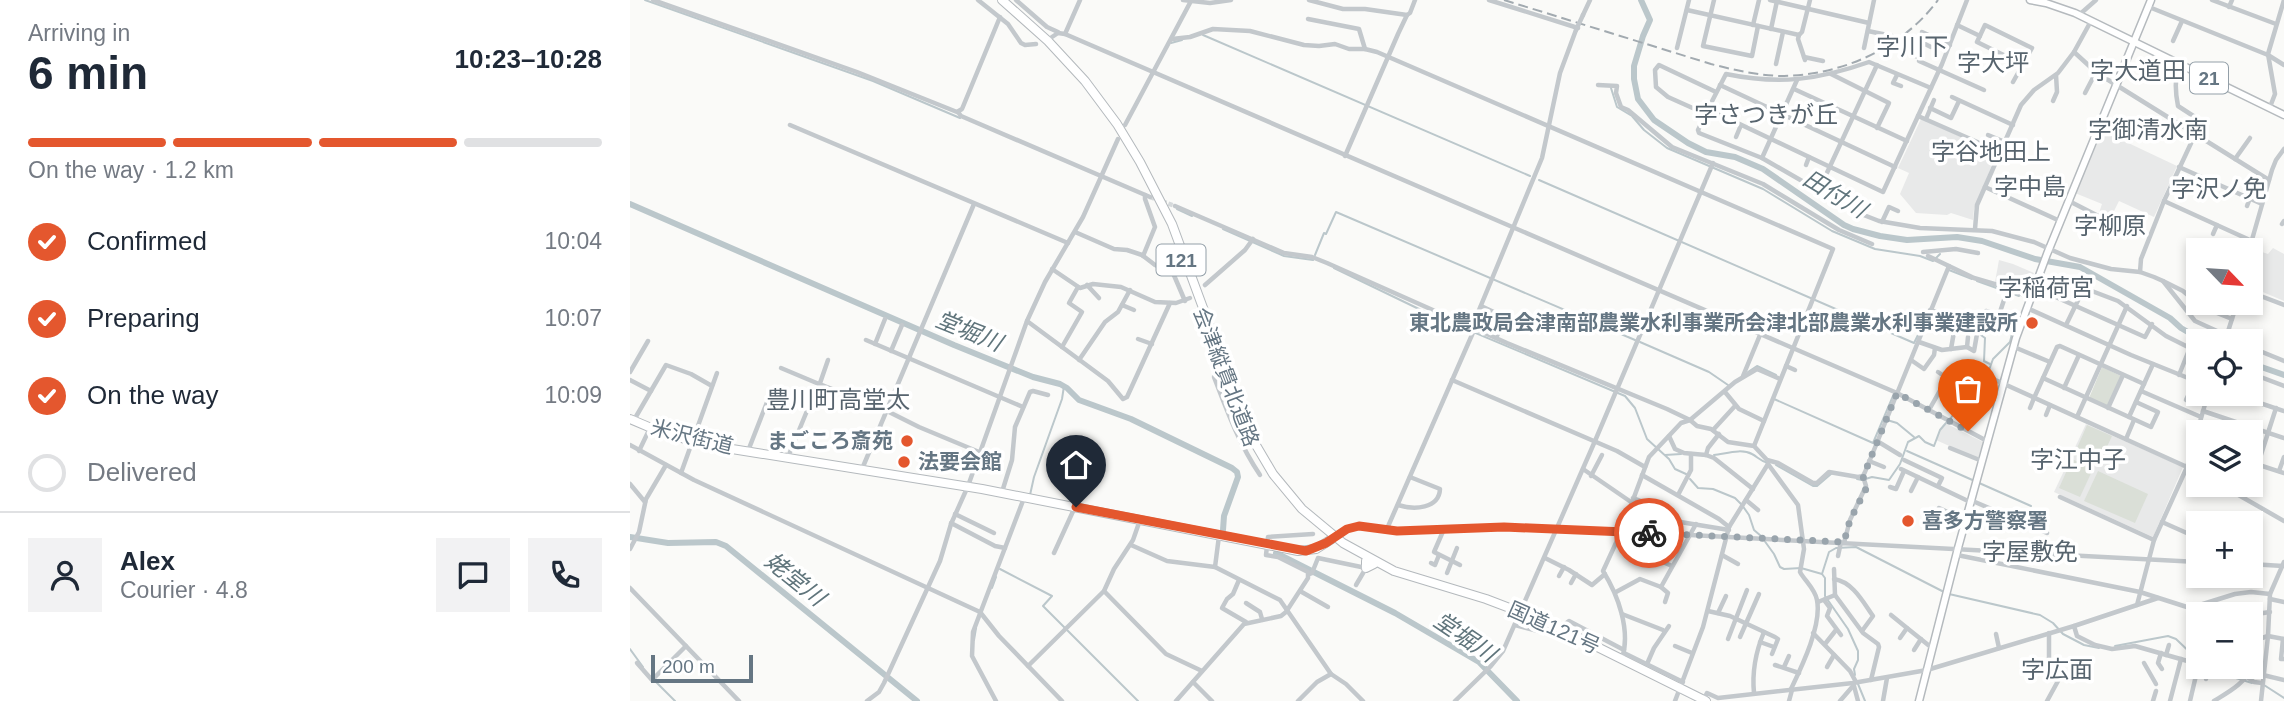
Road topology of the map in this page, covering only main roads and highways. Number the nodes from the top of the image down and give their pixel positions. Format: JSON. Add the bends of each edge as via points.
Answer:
{"nodes":[{"id":1,"x":999,"y":0,"type":"edge"},
{"id":2,"x":2030,"y":0,"type":"edge"},
{"id":3,"x":2046,"y":1,"type":"edge"},
{"id":4,"x":2150,"y":4,"type":"edge"},
{"id":5,"x":2135,"y":41,"type":"junction"},
{"id":6,"x":2284,"y":115,"type":"edge"},
{"id":7,"x":632,"y":420,"type":"edge"},
{"id":8,"x":1333,"y":538,"type":"junction"},
{"id":9,"x":1394,"y":571,"type":"junction"},
{"id":10,"x":1705,"y":700,"type":"edge"},
{"id":11,"x":1919,"y":701,"type":"edge"}],
"edges":[{"from":1,"to":8,"type":"highway","name":"会津縦貫北道路","number":"121","via":[[1068,66],[1127,145],[1168,226],[1248,440],[1290,501]]},
{"from":2,"to":3,"type":"main road","number":"21"},
{"from":3,"to":5,"type":"main road","number":"21"},
{"from":4,"to":5,"type":"main road"},
{"from":5,"to":6,"type":"main road","number":"21"},
{"from":5,"to":11,"type":"main road","via":[[2014,346]]},
{"from":7,"to":8,"type":"highway","name":"米沢街道","via":[[693,441],[1002,492],[1306,551]]},
{"from":8,"to":9,"type":"highway","name":"国道121号","number":"121"},
{"from":8,"to":9,"type":"highway","name":"国道121号","number":"121","via":[[1368,564]]},
{"from":9,"to":10,"type":"highway","name":"国道121号","number":"121","via":[[1521,611],[1624,654]]}]}
